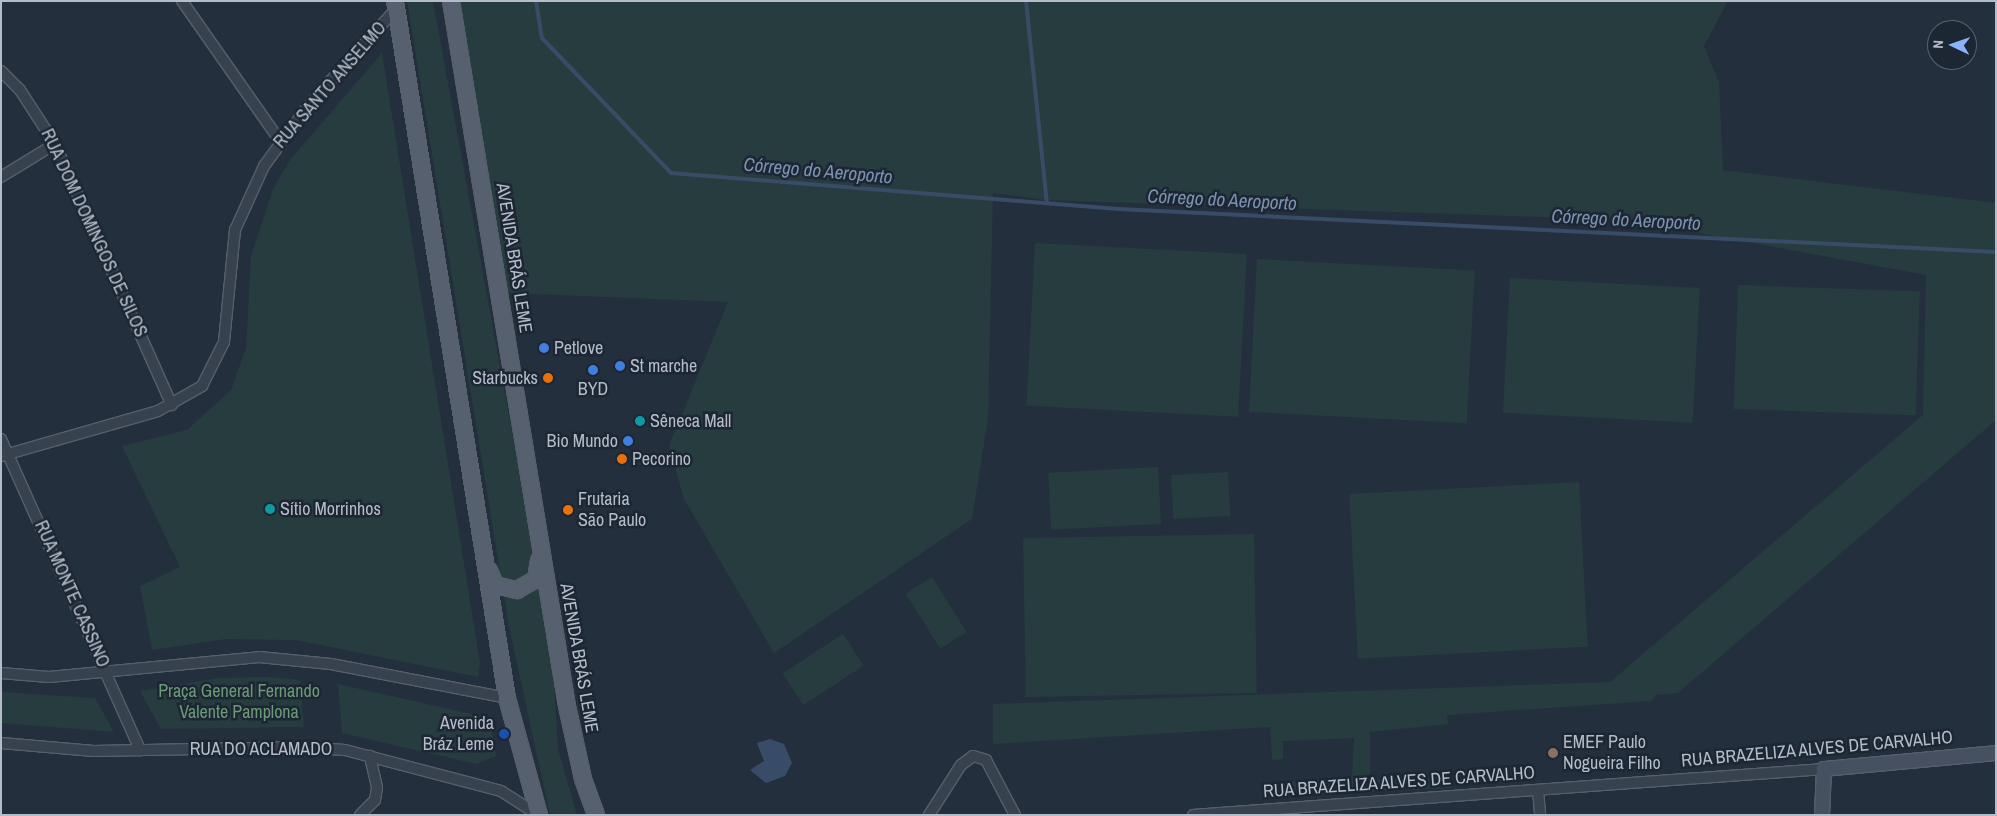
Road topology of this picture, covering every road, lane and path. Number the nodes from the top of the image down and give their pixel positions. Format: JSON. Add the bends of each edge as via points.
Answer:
{"nodes":[{"id":1,"x":182,"y":1,"type":"edge"},
{"id":2,"x":451,"y":1,"type":"edge"},
{"id":3,"x":396,"y":5,"type":"edge"},
{"id":4,"x":1,"y":71,"type":"edge"},
{"id":5,"x":280,"y":141,"type":"junction"},
{"id":6,"x":55,"y":144,"type":"junction"},
{"id":7,"x":1,"y":177,"type":"edge"},
{"id":8,"x":172,"y":405,"type":"junction"},
{"id":9,"x":1,"y":439,"type":"edge"},
{"id":10,"x":5,"y":455,"type":"edge"},
{"id":11,"x":541,"y":555,"type":"junction"},
{"id":12,"x":485,"y":565,"type":"junction"},
{"id":13,"x":1,"y":673,"type":"edge"},
{"id":14,"x":108,"y":673,"type":"junction"},
{"id":15,"x":507,"y":698,"type":"junction"},
{"id":16,"x":1,"y":743,"type":"edge"},
{"id":17,"x":140,"y":750,"type":"junction"},
{"id":18,"x":1996,"y":753,"type":"edge"},
{"id":19,"x":370,"y":756,"type":"junction"},
{"id":20,"x":1824,"y":769,"type":"junction"},
{"id":21,"x":1538,"y":790,"type":"junction"},
{"id":22,"x":1354,"y":804,"type":"junction"},
{"id":23,"x":360,"y":815,"type":"edge"},
{"id":24,"x":538,"y":815,"type":"edge"},
{"id":25,"x":596,"y":815,"type":"edge"},
{"id":26,"x":929,"y":815,"type":"edge"},
{"id":27,"x":1014,"y":815,"type":"edge"},
{"id":28,"x":1193,"y":815,"type":"edge"},
{"id":29,"x":1361,"y":815,"type":"edge"},
{"id":30,"x":1540,"y":815,"type":"edge"},
{"id":31,"x":1822,"y":815,"type":"edge"}],
"edges":[{"from":1,"to":5,"type":"street"},
{"from":2,"to":11,"type":"main road","name":"AVENIDA BRÁS LEME"},
{"from":3,"to":5,"type":"street","name":"RUA SANTO ANSELMO"},
{"from":3,"to":12,"type":"main road"},
{"from":4,"to":6,"type":"street","name":"RUA DOM DOMINGOS DE SILOS","via":[[20,90]]},
{"from":5,"to":8,"type":"street","name":"RUA SANTO ANSELMO","via":[[235,230],[218,359],[202,386]]},
{"from":6,"to":7,"type":"street"},
{"from":6,"to":8,"type":"street","name":"RUA DOM DOMINGOS DE SILOS"},
{"from":8,"to":10,"type":"street","name":"RUA SANTO ANSELMO"},
{"from":9,"to":10,"type":"street","name":"RUA MONTE CASSINO"},
{"from":10,"to":14,"type":"street","name":"RUA MONTE CASSINO"},
{"from":11,"to":12,"type":"main road","via":[[536,579],[517,590],[495,585]]},
{"from":11,"to":25,"type":"main road","name":"AVENIDA BRÁS LEME","via":[[574,744]]},
{"from":12,"to":15,"type":"main road"},
{"from":13,"to":14,"type":"street","via":[[49,677]]},
{"from":14,"to":15,"type":"street","via":[[258,657],[331,664]]},
{"from":14,"to":17,"type":"street","name":"RUA MONTE CASSINO"},
{"from":15,"to":24,"type":"main road"},
{"from":16,"to":17,"type":"street","name":"RUA DO ACLAMADO","via":[[68,750]]},
{"from":17,"to":19,"type":"street","name":"RUA DO ACLAMADO","via":[[301,746]]},
{"from":18,"to":20,"type":"main road","name":"RUA BRAZELIZA ALVES DE CARVALHO"},
{"from":19,"to":23,"type":"street","via":[[377,787],[374,800]]},
{"from":19,"to":24,"type":"street","name":"RUA DO ACLAMADO","via":[[501,792]]},
{"from":20,"to":21,"type":"street","name":"RUA BRAZELIZA ALVES DE CARVALHO"},
{"from":20,"to":31,"type":"main road"},
{"from":21,"to":22,"type":"street","name":"RUA BRAZELIZA ALVES DE CARVALHO"},
{"from":21,"to":30,"type":"street"},
{"from":22,"to":28,"type":"street","name":"RUA BRAZELIZA ALVES DE CARVALHO"},
{"from":22,"to":29,"type":"street"},
{"from":26,"to":27,"type":"street","via":[[961,765],[973,756],[986,760]]}]}
